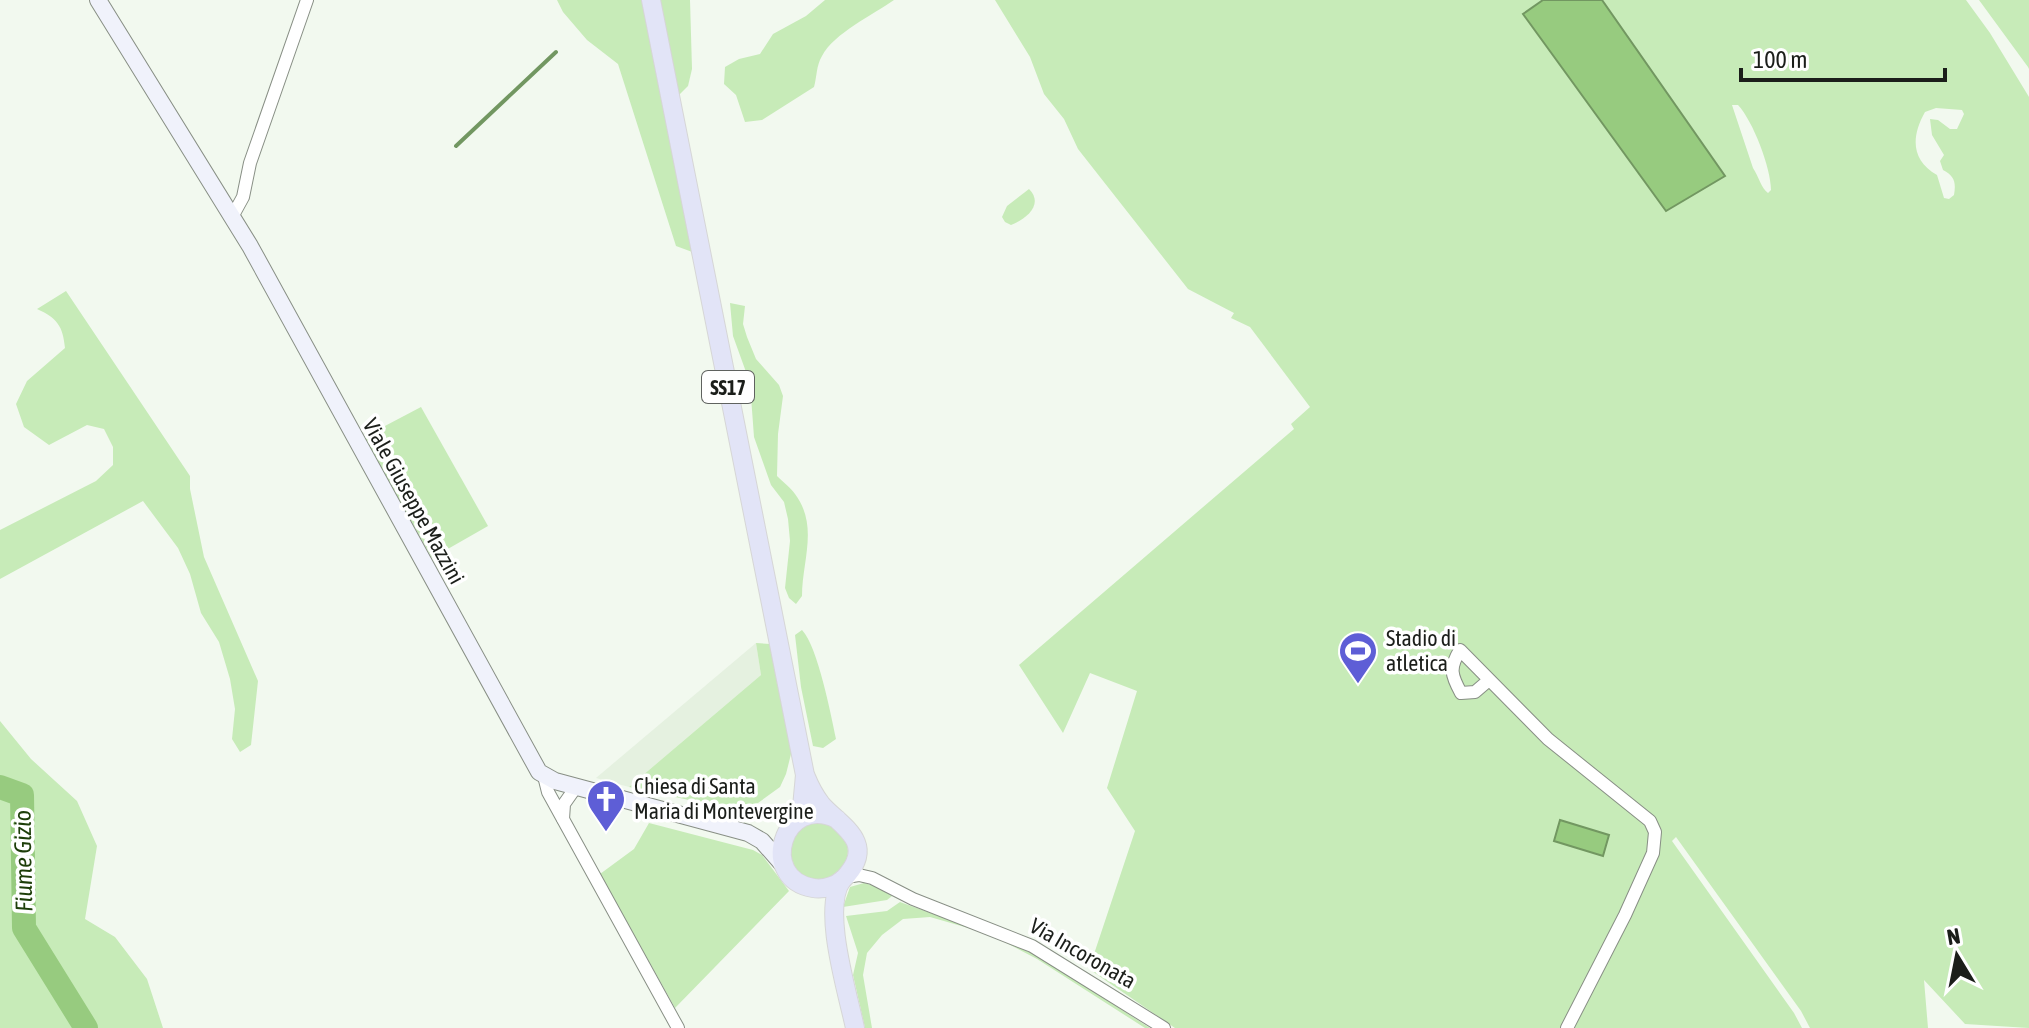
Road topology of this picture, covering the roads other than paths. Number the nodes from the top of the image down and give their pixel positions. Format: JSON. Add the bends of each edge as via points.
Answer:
{"nodes":[{"id":1,"x":98,"y":0,"type":"edge"},
{"id":2,"x":307,"y":0,"type":"edge"},
{"id":3,"x":651,"y":0,"type":"edge"},
{"id":4,"x":232,"y":217,"type":"junction"},
{"id":5,"x":1489,"y":680,"type":"dead end"},
{"id":6,"x":805,"y":775,"type":"junction"},
{"id":7,"x":544,"y":776,"type":"junction"},
{"id":8,"x":576,"y":787,"type":"junction"},
{"id":9,"x":563,"y":819,"type":"junction"},
{"id":10,"x":837,"y":819,"type":"junction"},
{"id":11,"x":791,"y":826,"type":"junction"},
{"id":12,"x":748,"y":833,"type":"junction"},
{"id":13,"x":856,"y":850,"type":"junction"},
{"id":14,"x":784,"y":866,"type":"junction"},
{"id":15,"x":844,"y":878,"type":"junction"},
{"id":16,"x":889,"y":886,"type":"junction"},
{"id":17,"x":808,"y":887,"type":"junction"},
{"id":18,"x":835,"y":923,"type":"junction"},
{"id":19,"x":678,"y":1028,"type":"edge"},
{"id":20,"x":855,"y":1028,"type":"edge"},
{"id":21,"x":1164,"y":1028,"type":"edge"},
{"id":22,"x":1567,"y":1028,"type":"edge"}],
"edges":[{"from":1,"to":4,"type":"main road","name":"Viale Giuseppe Mazzini"},
{"from":2,"to":4,"type":"street"},
{"from":3,"to":6,"type":"main road","number":"SS17"},
{"from":4,"to":7,"type":"main road","name":"Viale Giuseppe Mazzini"},
{"from":5,"to":22,"type":"street","via":[[1548,739],[1650,821],[1655,832],[1653,853]]},
{"from":6,"to":10,"type":"main road","number":"SS17","via":[[821,804]]},
{"from":6,"to":11,"type":"main road","number":"SS17","via":[[802,807]]},
{"from":7,"to":8,"type":"main road"},
{"from":7,"to":9,"type":"street","name":"Viale Giuseppe Mazzini"},
{"from":8,"to":9,"type":"street","via":[[566,798]]},
{"from":8,"to":12,"type":"main road"},
{"from":9,"to":19,"type":"street","name":"Viale Giuseppe Mazzini"},
{"from":10,"to":11,"type":"main road","via":[[814,814]]},
{"from":10,"to":13,"type":"main road","via":[[852,834]]},
{"from":11,"to":12,"type":"main road","via":[[774,833]]},
{"from":11,"to":14,"type":"main road","via":[[782,846]]},
{"from":12,"to":14,"type":"main road"},
{"from":13,"to":15,"type":"main road"},
{"from":13,"to":16,"type":"street","name":"Via Incoronata"},
{"from":14,"to":17,"type":"main road"},
{"from":15,"to":16,"type":"street","name":"Via Incoronata","via":[[866,876]]},
{"from":15,"to":17,"type":"main road","via":[[829,887]]},
{"from":15,"to":18,"type":"main road","via":[[835,892]]},
{"from":16,"to":21,"type":"street","name":"Via Incoronata","via":[[1032,946]]},
{"from":17,"to":18,"type":"main road"},
{"from":18,"to":20,"type":"main road"}]}
